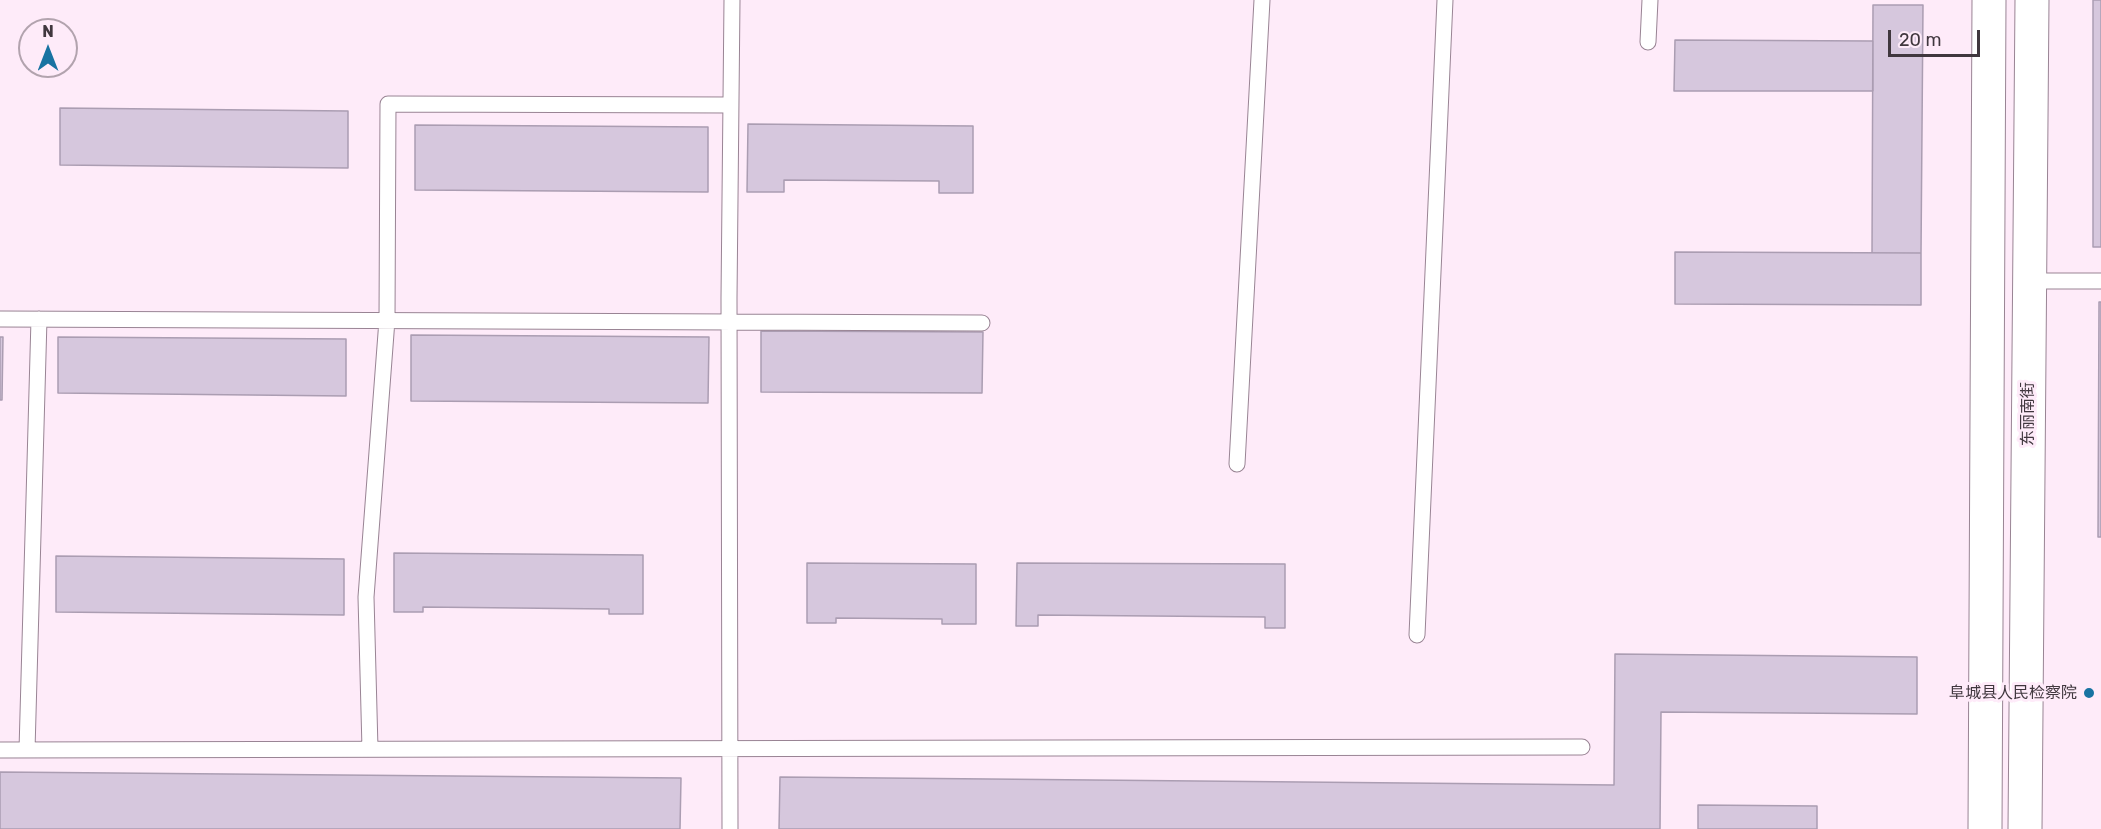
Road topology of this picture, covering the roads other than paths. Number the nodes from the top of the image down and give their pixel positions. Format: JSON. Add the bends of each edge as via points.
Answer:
{"nodes":[{"id":1,"x":732,"y":0,"type":"edge"},
{"id":2,"x":1262,"y":0,"type":"edge"},
{"id":3,"x":1445,"y":0,"type":"edge"},
{"id":4,"x":1650,"y":0,"type":"edge"},
{"id":5,"x":1989,"y":0,"type":"edge"},
{"id":6,"x":2032,"y":0,"type":"edge"},
{"id":7,"x":1648,"y":42,"type":"dead end"},
{"id":8,"x":731,"y":105,"type":"junction"},
{"id":9,"x":2029,"y":281,"type":"junction"},
{"id":10,"x":2101,"y":281,"type":"edge"},
{"id":11,"x":0,"y":319,"type":"edge"},
{"id":12,"x":39,"y":319,"type":"junction"},
{"id":13,"x":387,"y":320,"type":"junction"},
{"id":14,"x":729,"y":322,"type":"junction"},
{"id":15,"x":982,"y":323,"type":"dead end"},
{"id":16,"x":1237,"y":464,"type":"dead end"},
{"id":17,"x":1417,"y":635,"type":"dead end"},
{"id":18,"x":1582,"y":747,"type":"dead end"},
{"id":19,"x":730,"y":748,"type":"junction"},
{"id":20,"x":370,"y":749,"type":"junction"},
{"id":21,"x":0,"y":750,"type":"edge"},
{"id":22,"x":27,"y":750,"type":"junction"},
{"id":23,"x":730,"y":829,"type":"edge"},
{"id":24,"x":1985,"y":829,"type":"edge"},
{"id":25,"x":2025,"y":829,"type":"edge"}],
"edges":[{"from":1,"to":8,"type":"lane"},
{"from":2,"to":16,"type":"lane"},
{"from":3,"to":17,"type":"lane"},
{"from":4,"to":7,"type":"lane"},
{"from":5,"to":24,"type":"street"},
{"from":6,"to":9,"type":"street","name":"东丽南街"},
{"from":8,"to":13,"type":"lane","via":[[388,104]]},
{"from":8,"to":14,"type":"lane"},
{"from":9,"to":10,"type":"lane"},
{"from":9,"to":25,"type":"street","name":"东丽南街"},
{"from":11,"to":12,"type":"lane"},
{"from":12,"to":13,"type":"lane"},
{"from":12,"to":22,"type":"lane"},
{"from":13,"to":14,"type":"lane"},
{"from":13,"to":20,"type":"lane","via":[[366,597]]},
{"from":14,"to":15,"type":"lane"},
{"from":14,"to":19,"type":"lane"},
{"from":18,"to":19,"type":"lane"},
{"from":19,"to":20,"type":"lane"},
{"from":19,"to":23,"type":"lane"},
{"from":20,"to":22,"type":"lane"},
{"from":21,"to":22,"type":"lane"}]}
